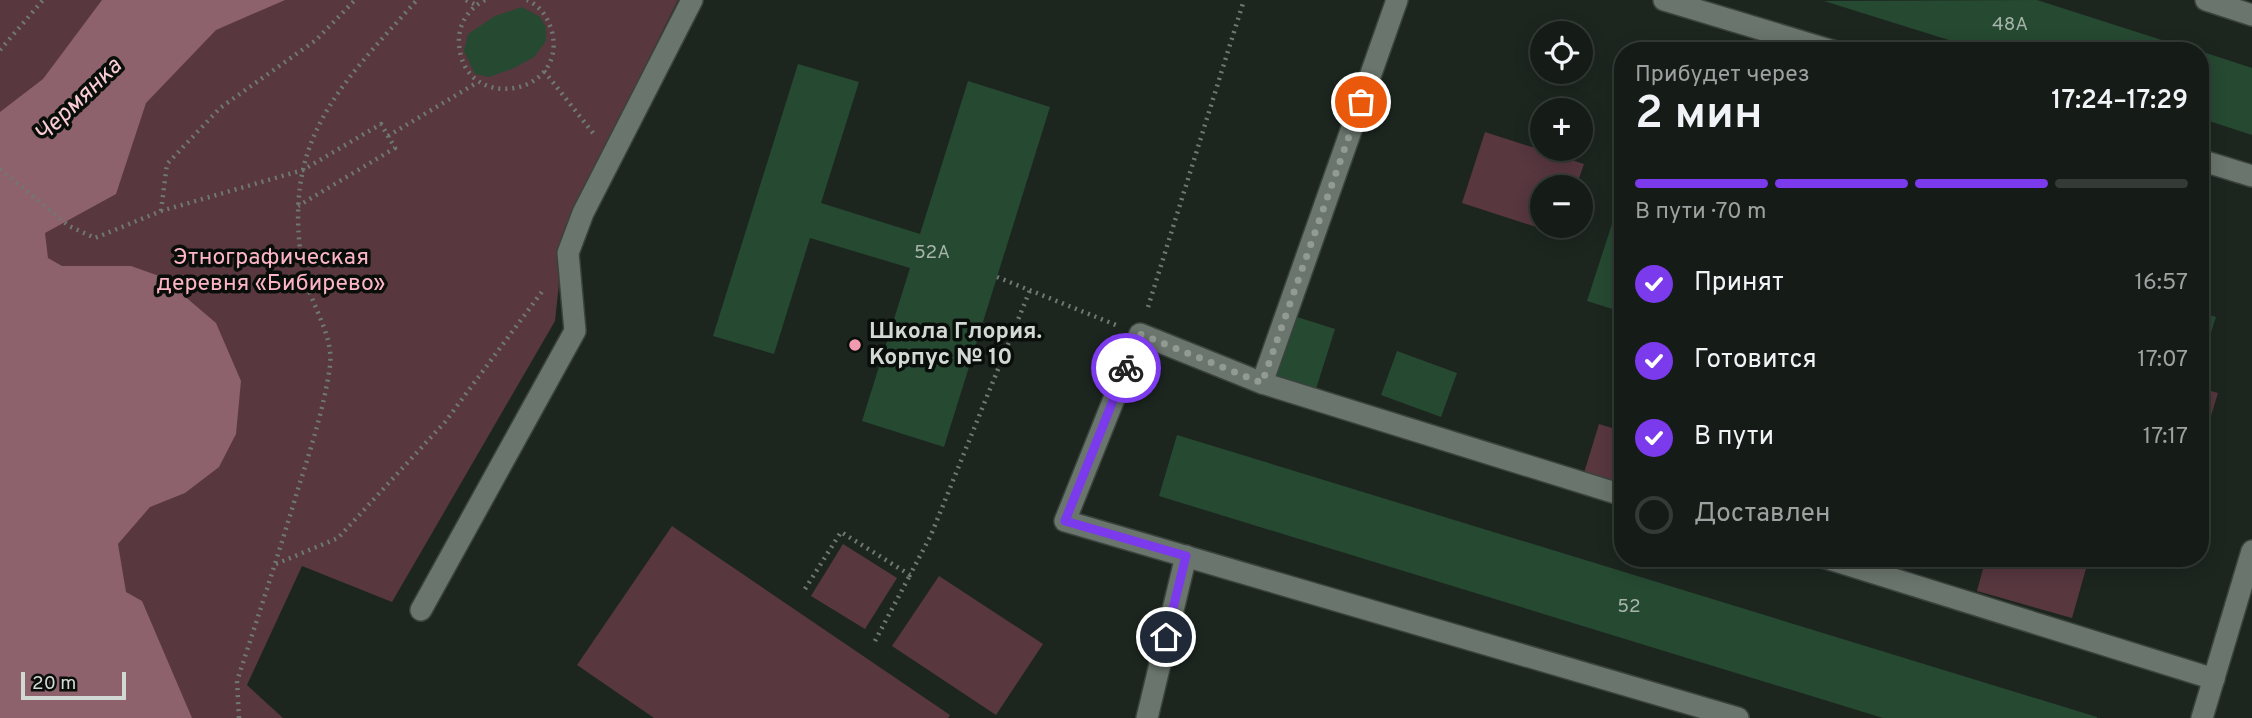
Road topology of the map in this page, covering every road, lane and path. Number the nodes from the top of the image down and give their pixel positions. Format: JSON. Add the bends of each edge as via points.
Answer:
{"nodes":[{"id":1,"x":43,"y":0,"type":"edge"},
{"id":2,"x":355,"y":0,"type":"edge"},
{"id":3,"x":417,"y":0,"type":"edge"},
{"id":4,"x":466,"y":0,"type":"edge"},
{"id":5,"x":485,"y":0,"type":"edge"},
{"id":6,"x":527,"y":0,"type":"edge"},
{"id":7,"x":692,"y":0,"type":"edge"},
{"id":8,"x":1244,"y":0,"type":"edge"},
{"id":9,"x":1397,"y":0,"type":"edge"},
{"id":10,"x":1664,"y":0,"type":"edge"},
{"id":11,"x":2206,"y":0,"type":"edge"},
{"id":12,"x":476,"y":5,"type":"junction"},
{"id":13,"x":2252,"y":15,"type":"edge"},
{"id":14,"x":1803,"y":42,"type":"edge"},
{"id":15,"x":0,"y":50,"type":"edge"},
{"id":16,"x":544,"y":71,"type":"junction"},
{"id":17,"x":478,"y":82,"type":"junction"},
{"id":18,"x":388,"y":136,"type":"junction"},
{"id":19,"x":597,"y":139,"type":"dead end"},
{"id":20,"x":2209,"y":163,"type":"edge"},
{"id":21,"x":0,"y":169,"type":"edge"},
{"id":22,"x":303,"y":170,"type":"junction"},
{"id":23,"x":2252,"y":176,"type":"edge"},
{"id":24,"x":298,"y":206,"type":"junction"},
{"id":25,"x":160,"y":211,"type":"junction"},
{"id":26,"x":568,"y":253,"type":"junction"},
{"id":27,"x":997,"y":277,"type":"dead end"},
{"id":28,"x":1030,"y":290,"type":"junction"},
{"id":29,"x":1140,"y":334,"type":"junction"},
{"id":30,"x":1262,"y":383,"type":"junction"},
{"id":31,"x":1614,"y":493,"type":"edge"},
{"id":32,"x":2252,"y":551,"type":"edge"},
{"id":33,"x":1186,"y":556,"type":"junction"},
{"id":34,"x":275,"y":564,"type":"junction"},
{"id":35,"x":1855,"y":567,"type":"edge"},
{"id":36,"x":910,"y":575,"type":"junction"},
{"id":37,"x":804,"y":589,"type":"dead end"},
{"id":38,"x":421,"y":610,"type":"dead end"},
{"id":39,"x":875,"y":641,"type":"dead end"},
{"id":40,"x":2214,"y":678,"type":"junction"},
{"id":41,"x":239,"y":718,"type":"edge"},
{"id":42,"x":1147,"y":718,"type":"edge"},
{"id":43,"x":1738,"y":718,"type":"edge"},
{"id":44,"x":2202,"y":718,"type":"edge"}],
"edges":[{"from":1,"to":15,"type":"path"},
{"from":2,"to":25,"type":"path","via":[[316,40],[220,108],[167,164]]},
{"from":3,"to":22,"type":"path","via":[[321,117]]},
{"from":4,"to":12,"type":"path"},
{"from":5,"to":12,"type":"path"},
{"from":6,"to":16,"type":"path","via":[[549,20],[554,41]]},
{"from":7,"to":26,"type":"lane","via":[[583,213]]},
{"from":8,"to":29,"type":"path"},
{"from":9,"to":30,"type":"lane"},
{"from":10,"to":14,"type":"lane"},
{"from":11,"to":13,"type":"lane"},
{"from":12,"to":17,"type":"path","via":[[464,18],[458,35],[466,69]]},
{"from":16,"to":17,"type":"path","via":[[519,89],[497,90]]},
{"from":16,"to":19,"type":"path"},
{"from":17,"to":18,"type":"path"},
{"from":18,"to":22,"type":"path","via":[[381,124]]},
{"from":18,"to":24,"type":"path","via":[[396,148]]},
{"from":20,"to":23,"type":"lane"},
{"from":21,"to":25,"type":"path","via":[[69,226],[95,238]]},
{"from":22,"to":24,"type":"path"},
{"from":22,"to":25,"type":"path"},
{"from":24,"to":34,"type":"path","via":[[305,278],[331,362],[318,423]]},
{"from":26,"to":34,"type":"path","via":[[444,422],[338,538]]},
{"from":26,"to":38,"type":"lane","via":[[575,331]]},
{"from":27,"to":28,"type":"path"},
{"from":28,"to":29,"type":"path"},
{"from":28,"to":36,"type":"path","via":[[931,535]]},
{"from":29,"to":30,"type":"lane"},
{"from":29,"to":33,"type":"lane","via":[[1065,521]]},
{"from":30,"to":31,"type":"lane"},
{"from":32,"to":40,"type":"lane"},
{"from":33,"to":42,"type":"lane"},
{"from":33,"to":43,"type":"lane"},
{"from":34,"to":41,"type":"path","via":[[237,681]]},
{"from":35,"to":40,"type":"lane"},
{"from":36,"to":37,"type":"path","via":[[841,532]]},
{"from":36,"to":39,"type":"path"},
{"from":40,"to":44,"type":"lane"}]}
